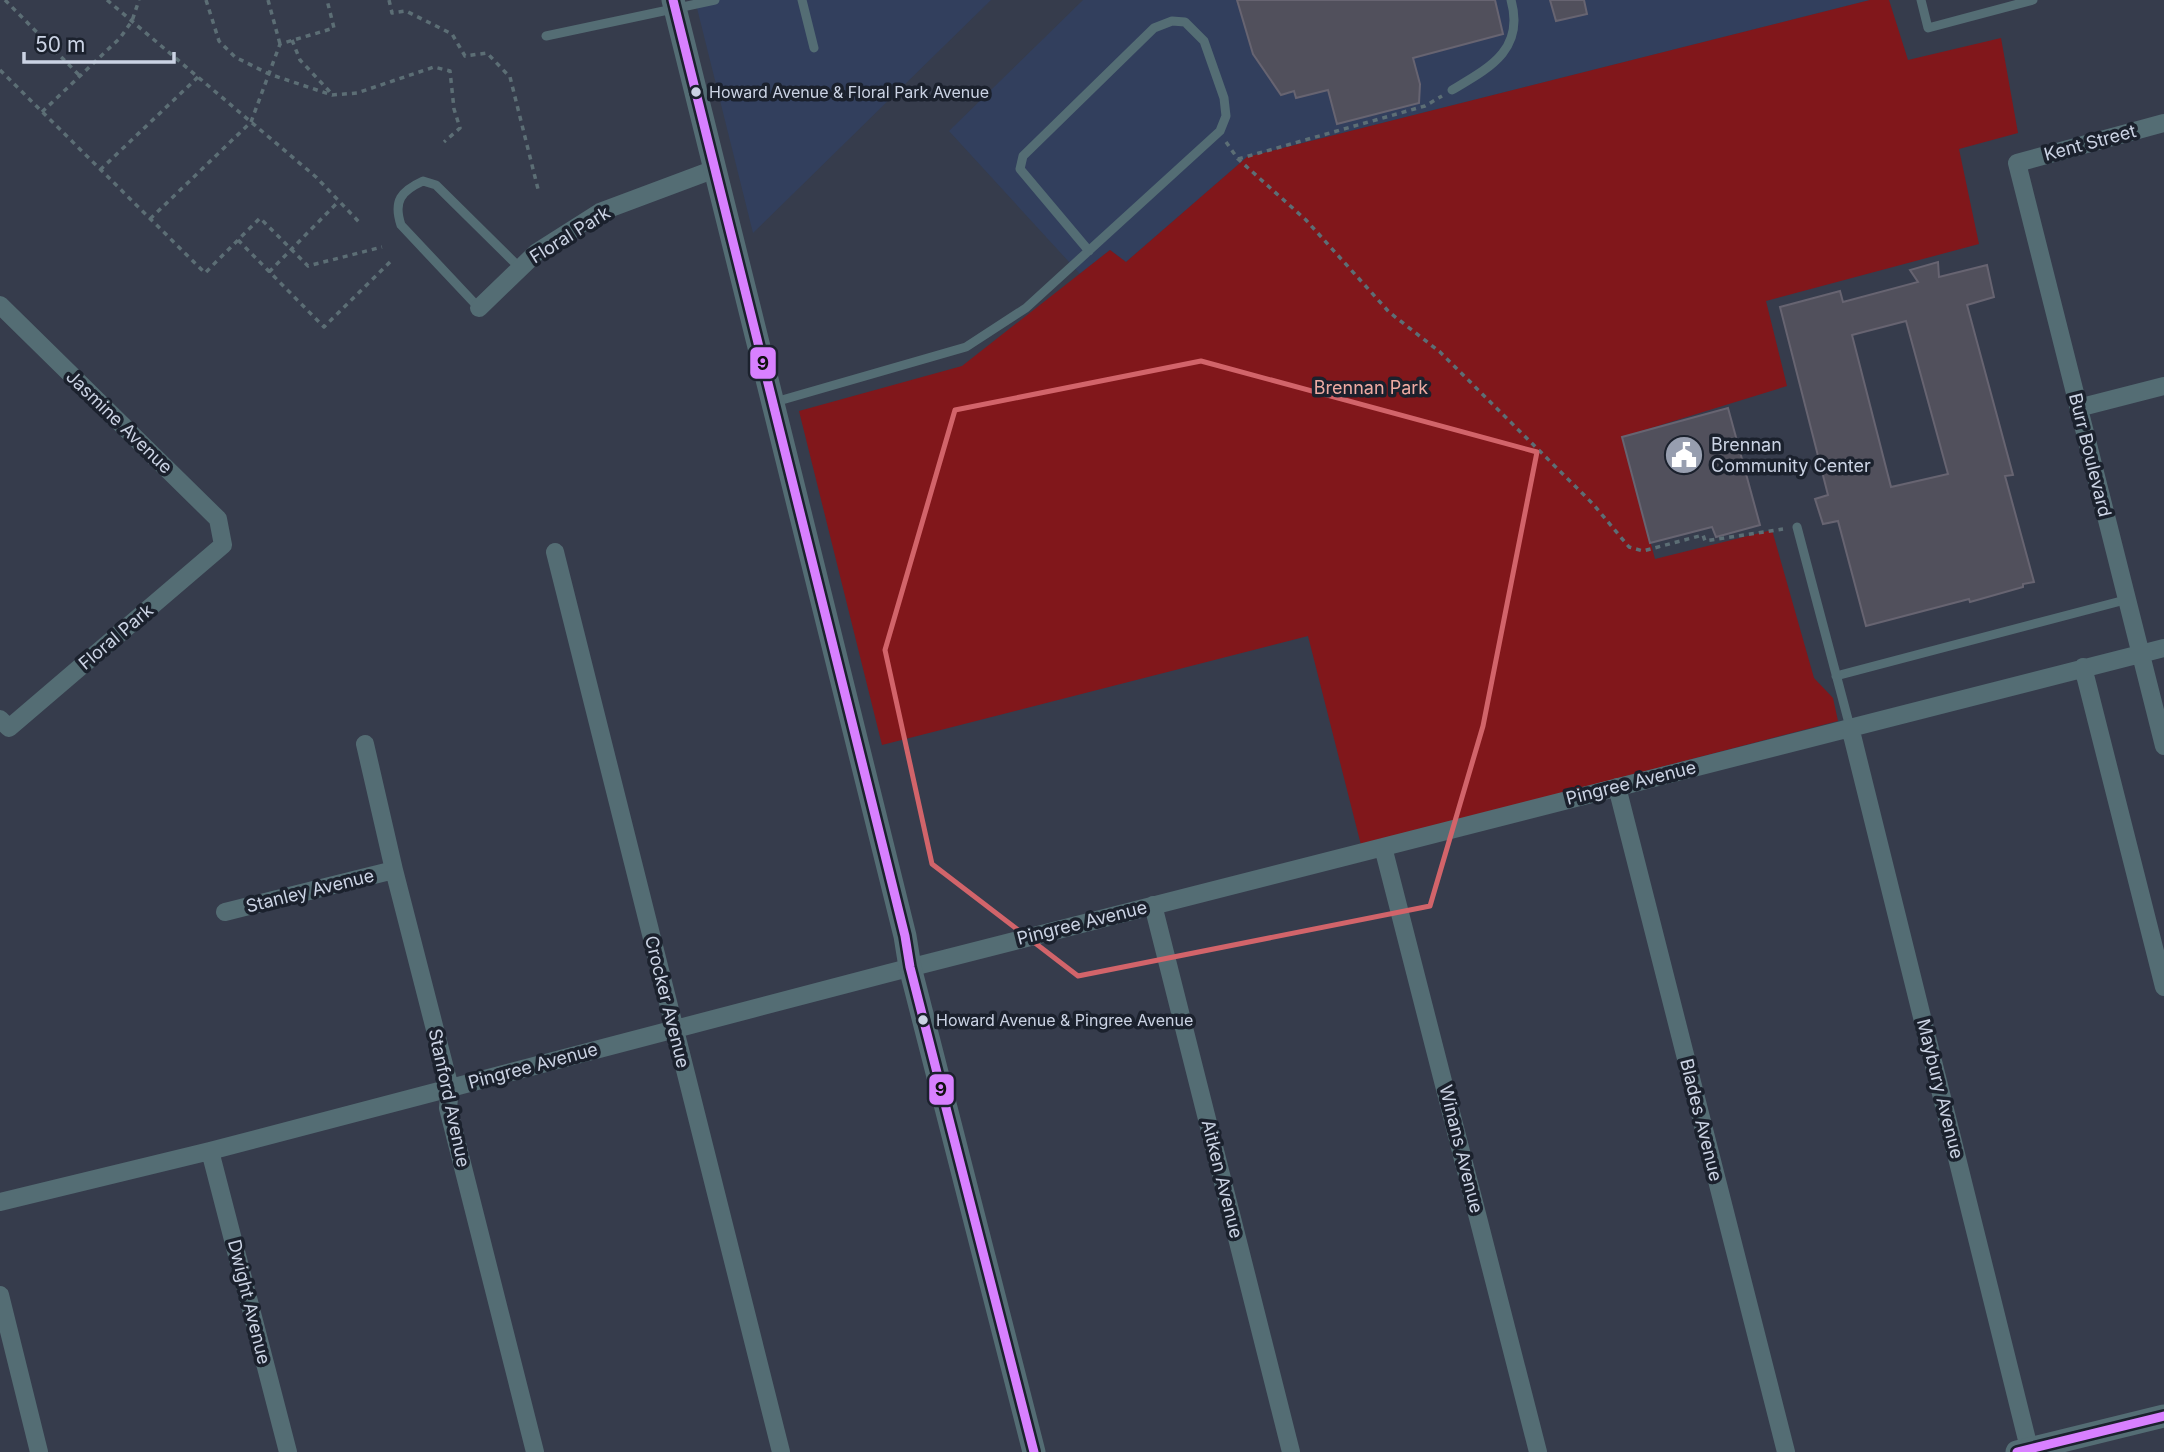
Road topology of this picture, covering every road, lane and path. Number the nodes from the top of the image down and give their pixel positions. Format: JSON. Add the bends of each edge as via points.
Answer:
{"nodes":[{"id":1,"x":5,"y":0,"type":"edge"},
{"id":2,"x":107,"y":0,"type":"edge"},
{"id":3,"x":139,"y":0,"type":"edge"},
{"id":4,"x":206,"y":0,"type":"edge"},
{"id":5,"x":268,"y":0,"type":"edge"},
{"id":6,"x":327,"y":0,"type":"edge"},
{"id":7,"x":389,"y":0,"type":"edge"},
{"id":8,"x":715,"y":0,"type":"edge"},
{"id":9,"x":802,"y":0,"type":"edge"},
{"id":10,"x":1511,"y":0,"type":"edge"},
{"id":11,"x":1921,"y":0,"type":"edge"},
{"id":12,"x":2033,"y":0,"type":"edge"},
{"id":13,"x":674,"y":5,"type":"edge"},
{"id":14,"x":132,"y":21,"type":"junction"},
{"id":15,"x":546,"y":36,"type":"dead end"},
{"id":16,"x":292,"y":40,"type":"junction"},
{"id":17,"x":280,"y":44,"type":"junction"},
{"id":18,"x":814,"y":48,"type":"dead end"},
{"id":19,"x":0,"y":70,"type":"edge"},
{"id":20,"x":269,"y":75,"type":"junction"},
{"id":21,"x":80,"y":76,"type":"junction"},
{"id":22,"x":198,"y":77,"type":"junction"},
{"id":23,"x":1452,"y":90,"type":"joint"},
{"id":24,"x":332,"y":95,"type":"junction"},
{"id":25,"x":42,"y":112,"type":"junction"},
{"id":26,"x":251,"y":122,"type":"junction"},
{"id":27,"x":2164,"y":123,"type":"edge"},
{"id":28,"x":1220,"y":131,"type":"junction"},
{"id":29,"x":444,"y":142,"type":"dead end"},
{"id":30,"x":1238,"y":159,"type":"junction"},
{"id":31,"x":2017,"y":163,"type":"joint"},
{"id":32,"x":715,"y":169,"type":"junction"},
{"id":33,"x":100,"y":170,"type":"junction"},
{"id":34,"x":540,"y":192,"type":"dead end"},
{"id":35,"x":339,"y":201,"type":"junction"},
{"id":36,"x":150,"y":219,"type":"junction"},
{"id":37,"x":360,"y":223,"type":"dead end"},
{"id":38,"x":238,"y":240,"type":"junction"},
{"id":39,"x":382,"y":247,"type":"dead end"},
{"id":40,"x":291,"y":250,"type":"junction"},
{"id":41,"x":1089,"y":251,"type":"junction"},
{"id":42,"x":393,"y":259,"type":"dead end"},
{"id":43,"x":520,"y":268,"type":"junction"},
{"id":44,"x":269,"y":272,"type":"junction"},
{"id":45,"x":0,"y":305,"type":"edge"},
{"id":46,"x":479,"y":307,"type":"joint"},
{"id":47,"x":2164,"y":386,"type":"edge"},
{"id":48,"x":773,"y":402,"type":"junction"},
{"id":49,"x":2078,"y":408,"type":"junction"},
{"id":50,"x":1797,"y":527,"type":"joint"},
{"id":51,"x":223,"y":545,"type":"joint"},
{"id":52,"x":555,"y":552,"type":"dead end"},
{"id":53,"x":2125,"y":600,"type":"junction"},
{"id":54,"x":2164,"y":648,"type":"edge"},
{"id":55,"x":2140,"y":654,"type":"junction"},
{"id":56,"x":2083,"y":667,"type":"junction"},
{"id":57,"x":1836,"y":676,"type":"junction"},
{"id":58,"x":5,"y":723,"type":"edge"},
{"id":59,"x":1850,"y":727,"type":"junction"},
{"id":60,"x":365,"y":744,"type":"dead end"},
{"id":61,"x":2164,"y":746,"type":"edge"},
{"id":62,"x":1617,"y":787,"type":"junction"},
{"id":63,"x":1383,"y":846,"type":"junction"},
{"id":64,"x":394,"y":870,"type":"junction"},
{"id":65,"x":1153,"y":905,"type":"junction"},
{"id":66,"x":225,"y":912,"type":"dead end"},
{"id":67,"x":910,"y":967,"type":"junction"},
{"id":68,"x":2164,"y":987,"type":"edge"},
{"id":69,"x":674,"y":1028,"type":"junction"},
{"id":70,"x":450,"y":1088,"type":"junction"},
{"id":71,"x":210,"y":1151,"type":"junction"},
{"id":72,"x":0,"y":1202,"type":"edge"},
{"id":73,"x":0,"y":1295,"type":"edge"},
{"id":74,"x":2164,"y":1416,"type":"edge"},
{"id":75,"x":2025,"y":1451,"type":"edge"},
{"id":76,"x":40,"y":1452,"type":"edge"},
{"id":77,"x":288,"y":1452,"type":"edge"},
{"id":78,"x":535,"y":1452,"type":"edge"},
{"id":79,"x":781,"y":1452,"type":"edge"},
{"id":80,"x":1034,"y":1452,"type":"edge"},
{"id":81,"x":1291,"y":1452,"type":"edge"},
{"id":82,"x":1538,"y":1452,"type":"edge"},
{"id":83,"x":1786,"y":1452,"type":"edge"}],
"edges":[{"from":1,"to":21,"type":"path"},
{"from":2,"to":14,"type":"path"},
{"from":3,"to":14,"type":"path"},
{"from":4,"to":20,"type":"path","via":[[219,41],[234,57]]},
{"from":5,"to":17,"type":"path"},
{"from":6,"to":16,"type":"path","via":[[334,28]]},
{"from":7,"to":34,"type":"path","via":[[392,13],[406,11],[452,34],[465,56],[487,53],[510,77]]},
{"from":8,"to":13,"type":"lane"},
{"from":9,"to":18,"type":"lane"},
{"from":10,"to":23,"type":"lane","via":[[1515,14],[1510,45],[1488,69]]},
{"from":11,"to":12,"type":"lane","via":[[1928,28]]},
{"from":13,"to":15,"type":"lane"},
{"from":13,"to":32,"type":"street"},
{"from":14,"to":21,"type":"path"},
{"from":14,"to":22,"type":"path"},
{"from":16,"to":17,"type":"path"},
{"from":16,"to":24,"type":"path","via":[[300,60]]},
{"from":17,"to":20,"type":"path"},
{"from":19,"to":25,"type":"path"},
{"from":20,"to":24,"type":"path"},
{"from":20,"to":26,"type":"path"},
{"from":21,"to":25,"type":"path"},
{"from":22,"to":26,"type":"path"},
{"from":22,"to":33,"type":"path"},
{"from":23,"to":30,"type":"path","via":[[1425,106]]},
{"from":24,"to":29,"type":"path","via":[[357,93],[434,67],[450,71],[460,128]]},
{"from":25,"to":33,"type":"path"},
{"from":26,"to":35,"type":"path"},
{"from":26,"to":36,"type":"path"},
{"from":27,"to":31,"type":"street","name":"Kent Street"},
{"from":28,"to":30,"type":"path"},
{"from":28,"to":41,"type":"lane"},
{"from":28,"to":41,"type":"lane","via":[[1226,116],[1224,98],[1203,41],[1185,22],[1154,28],[1023,156],[1020,169]]},
{"from":30,"to":50,"type":"path","via":[[1306,219],[1389,312],[1440,352],[1592,503],[1629,547],[1643,551],[1703,535],[1705,541]]},
{"from":31,"to":49,"type":"street","name":"Burr Boulevard"},
{"from":32,"to":43,"type":"street","name":"Floral Park","via":[[600,212]]},
{"from":32,"to":48,"type":"street"},
{"from":33,"to":36,"type":"path"},
{"from":35,"to":37,"type":"path"},
{"from":35,"to":40,"type":"path"},
{"from":36,"to":38,"type":"path","via":[[205,273]]},
{"from":38,"to":40,"type":"path","via":[[260,218]]},
{"from":38,"to":44,"type":"path"},
{"from":39,"to":40,"type":"path","via":[[308,266]]},
{"from":40,"to":44,"type":"path"},
{"from":41,"to":48,"type":"lane","via":[[1026,308],[966,347]]},
{"from":42,"to":44,"type":"path","via":[[324,327]]},
{"from":43,"to":46,"type":"street","name":"Floral Park"},
{"from":43,"to":46,"type":"lane","via":[[436,185],[423,181],[399,198],[401,225]]},
{"from":45,"to":51,"type":"street","name":"Jasmine Avenue","via":[[218,519]]},
{"from":47,"to":49,"type":"street"},
{"from":48,"to":67,"type":"street"},
{"from":49,"to":53,"type":"street","name":"Burr Boulevard"},
{"from":50,"to":57,"type":"lane"},
{"from":51,"to":58,"type":"street","name":"Floral Park"},
{"from":52,"to":69,"type":"street","name":"Crocker Avenue"},
{"from":53,"to":55,"type":"street","name":"Burr Boulevard"},
{"from":53,"to":57,"type":"lane"},
{"from":54,"to":55,"type":"street","name":"Pingree Avenue"},
{"from":55,"to":56,"type":"street","name":"Pingree Avenue"},
{"from":55,"to":61,"type":"street","name":"Burr Boulevard"},
{"from":56,"to":59,"type":"street","name":"Pingree Avenue"},
{"from":56,"to":68,"type":"street"},
{"from":57,"to":59,"type":"lane"},
{"from":59,"to":62,"type":"street","name":"Pingree Avenue"},
{"from":59,"to":75,"type":"street","name":"Maybury Avenue"},
{"from":60,"to":64,"type":"street","name":"Stanford Avenue"},
{"from":62,"to":63,"type":"street","name":"Pingree Avenue"},
{"from":62,"to":83,"type":"street","name":"Blades Avenue"},
{"from":63,"to":65,"type":"street","name":"Pingree Avenue"},
{"from":63,"to":82,"type":"street","name":"Winans Avenue"},
{"from":64,"to":66,"type":"street","name":"Stanley Avenue"},
{"from":64,"to":70,"type":"street","name":"Stanford Avenue"},
{"from":65,"to":67,"type":"street","name":"Pingree Avenue"},
{"from":65,"to":81,"type":"street","name":"Aitken Avenue"},
{"from":67,"to":69,"type":"street","name":"Pingree Avenue"},
{"from":67,"to":80,"type":"street"},
{"from":69,"to":70,"type":"street","name":"Pingree Avenue"},
{"from":69,"to":79,"type":"street","name":"Crocker Avenue"},
{"from":70,"to":71,"type":"street","name":"Pingree Avenue"},
{"from":70,"to":78,"type":"street","name":"Stanford Avenue","via":[[448,1108]]},
{"from":71,"to":72,"type":"street","name":"Pingree Avenue"},
{"from":71,"to":77,"type":"street","name":"Dwight Avenue"},
{"from":73,"to":76,"type":"street"},
{"from":74,"to":75,"type":"street"}]}
